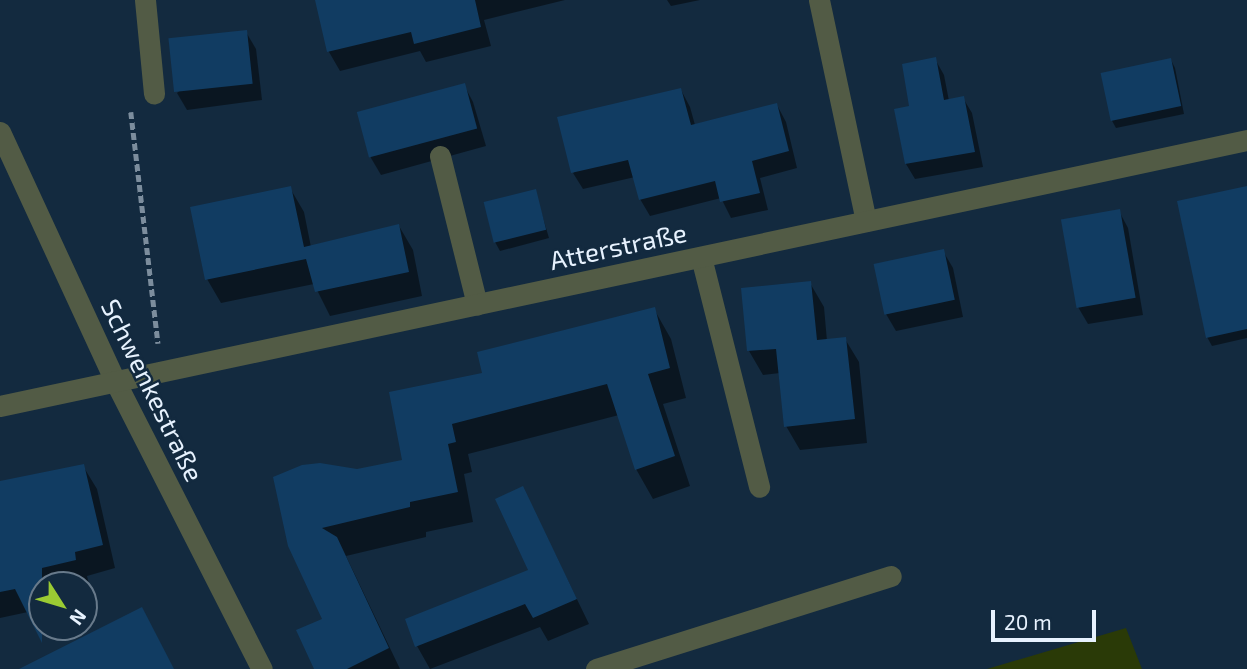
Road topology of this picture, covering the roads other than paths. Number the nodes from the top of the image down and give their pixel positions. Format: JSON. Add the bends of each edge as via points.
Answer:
{"nodes":[{"id":1,"x":145,"y":0,"type":"edge"},
{"id":2,"x":819,"y":0,"type":"edge"},
{"id":3,"x":155,"y":94,"type":"dead end"},
{"id":4,"x":0,"y":132,"type":"edge"},
{"id":5,"x":1247,"y":140,"type":"edge"},
{"id":6,"x":440,"y":156,"type":"dead end"},
{"id":7,"x":866,"y":221,"type":"junction"},
{"id":8,"x":701,"y":257,"type":"junction"},
{"id":9,"x":477,"y":304,"type":"junction"},
{"id":10,"x":115,"y":381,"type":"junction"},
{"id":11,"x":0,"y":406,"type":"edge"},
{"id":12,"x":760,"y":487,"type":"dead end"},
{"id":13,"x":891,"y":576,"type":"dead end"},
{"id":14,"x":262,"y":669,"type":"edge"},
{"id":15,"x":596,"y":669,"type":"edge"}],
"edges":[{"from":1,"to":3,"type":"street"},
{"from":2,"to":7,"type":"street"},
{"from":4,"to":10,"type":"street","name":"Schwenkestraße"},
{"from":5,"to":7,"type":"street","name":"Atterstraße"},
{"from":6,"to":9,"type":"street"},
{"from":7,"to":8,"type":"street","name":"Atterstraße"},
{"from":8,"to":9,"type":"street","name":"Atterstraße"},
{"from":8,"to":12,"type":"street"},
{"from":9,"to":10,"type":"street","name":"Atterstraße"},
{"from":10,"to":11,"type":"street","name":"Atterstraße"},
{"from":10,"to":14,"type":"street","name":"Schwenkestraße"},
{"from":13,"to":15,"type":"street"}]}
